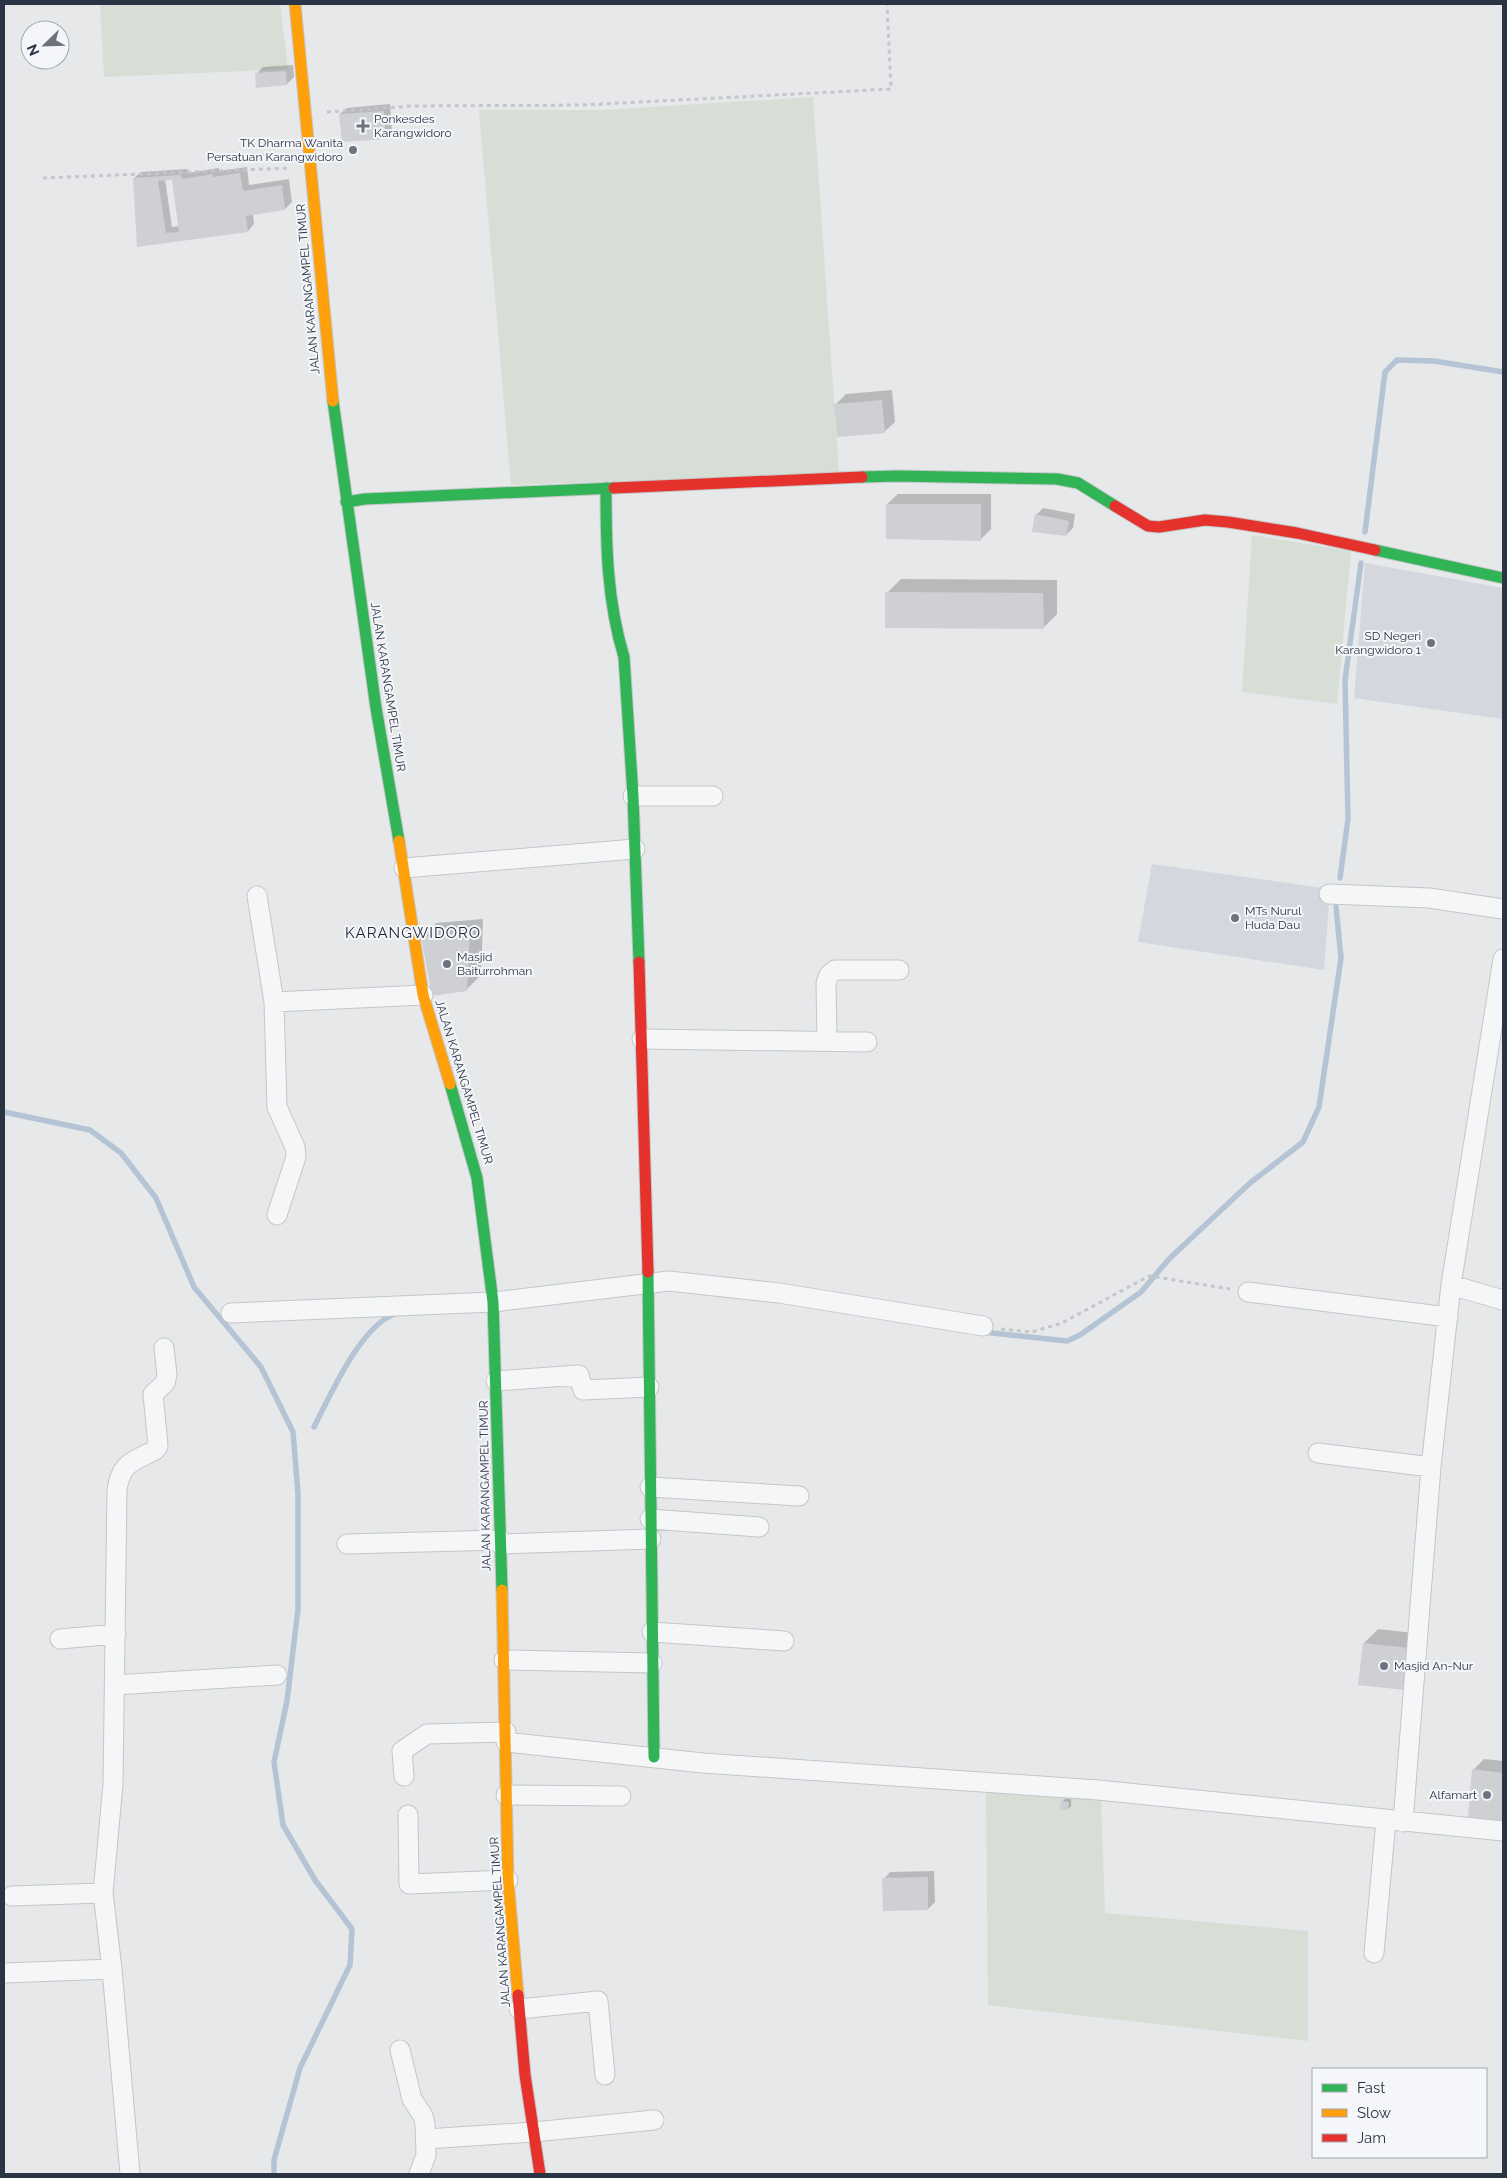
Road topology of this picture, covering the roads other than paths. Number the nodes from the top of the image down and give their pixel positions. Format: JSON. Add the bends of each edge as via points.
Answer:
{"nodes":[{"id":1,"x":295,"y":4,"type":"edge"},
{"id":2,"x":606,"y":488,"type":"junction"},
{"id":3,"x":346,"y":502,"type":"junction"},
{"id":4,"x":1503,"y":578,"type":"edge"},
{"id":5,"x":633,"y":796,"type":"junction"},
{"id":6,"x":713,"y":796,"type":"dead end"},
{"id":7,"x":635,"y":849,"type":"junction"},
{"id":8,"x":404,"y":868,"type":"junction"},
{"id":9,"x":1329,"y":894,"type":"dead end"},
{"id":10,"x":257,"y":896,"type":"dead end"},
{"id":11,"x":1503,"y":909,"type":"edge"},
{"id":12,"x":1503,"y":959,"type":"edge"},
{"id":13,"x":899,"y":970,"type":"dead end"},
{"id":14,"x":1501,"y":983,"type":"edge"},
{"id":15,"x":424,"y":995,"type":"junction"},
{"id":16,"x":274,"y":1002,"type":"junction"},
{"id":17,"x":642,"y":1039,"type":"junction"},
{"id":18,"x":828,"y":1041,"type":"junction"},
{"id":19,"x":867,"y":1042,"type":"dead end"},
{"id":20,"x":277,"y":1215,"type":"dead end"},
{"id":21,"x":648,"y":1284,"type":"junction"},
{"id":22,"x":1451,"y":1285,"type":"junction"},
{"id":23,"x":1248,"y":1292,"type":"road end"},
{"id":24,"x":1503,"y":1300,"type":"edge"},
{"id":25,"x":493,"y":1302,"type":"junction"},
{"id":26,"x":231,"y":1313,"type":"dead end"},
{"id":27,"x":1448,"y":1317,"type":"junction"},
{"id":28,"x":983,"y":1326,"type":"road end"},
{"id":29,"x":164,"y":1348,"type":"dead end"},
{"id":30,"x":496,"y":1381,"type":"junction"},
{"id":31,"x":650,"y":1387,"type":"junction"},
{"id":32,"x":1318,"y":1453,"type":"dead end"},
{"id":33,"x":1431,"y":1467,"type":"junction"},
{"id":34,"x":650,"y":1487,"type":"junction"},
{"id":35,"x":799,"y":1496,"type":"dead end"},
{"id":36,"x":650,"y":1519,"type":"junction"},
{"id":37,"x":759,"y":1527,"type":"dead end"},
{"id":38,"x":651,"y":1539,"type":"junction"},
{"id":39,"x":500,"y":1542,"type":"junction"},
{"id":40,"x":347,"y":1544,"type":"dead end"},
{"id":41,"x":652,"y":1632,"type":"junction"},
{"id":42,"x":116,"y":1634,"type":"junction"},
{"id":43,"x":60,"y":1639,"type":"dead end"},
{"id":44,"x":784,"y":1641,"type":"dead end"},
{"id":45,"x":504,"y":1660,"type":"junction"},
{"id":46,"x":652,"y":1663,"type":"junction"},
{"id":47,"x":277,"y":1674,"type":"dead end"},
{"id":48,"x":115,"y":1685,"type":"junction"},
{"id":49,"x":506,"y":1737,"type":"junction"},
{"id":50,"x":654,"y":1757,"type":"junction"},
{"id":51,"x":404,"y":1776,"type":"dead end"},
{"id":52,"x":506,"y":1795,"type":"junction"},
{"id":53,"x":621,"y":1796,"type":"dead end"},
{"id":54,"x":408,"y":1814,"type":"dead end"},
{"id":55,"x":1395,"y":1821,"type":"junction"},
{"id":56,"x":1503,"y":1831,"type":"edge"},
{"id":57,"x":508,"y":1880,"type":"junction"},
{"id":58,"x":103,"y":1893,"type":"junction"},
{"id":59,"x":12,"y":1896,"type":"dead end"},
{"id":60,"x":1374,"y":1953,"type":"dead end"},
{"id":61,"x":112,"y":1969,"type":"junction"},
{"id":62,"x":4,"y":1973,"type":"edge"},
{"id":63,"x":519,"y":2009,"type":"junction"},
{"id":64,"x":400,"y":2050,"type":"dead end"},
{"id":65,"x":606,"y":2075,"type":"dead end"},
{"id":66,"x":654,"y":2120,"type":"dead end"},
{"id":67,"x":534,"y":2132,"type":"junction"},
{"id":68,"x":426,"y":2139,"type":"junction"},
{"id":69,"x":130,"y":2174,"type":"edge"},
{"id":70,"x":419,"y":2174,"type":"edge"},
{"id":71,"x":540,"y":2174,"type":"edge"}],
"edges":[{"from":1,"to":3,"type":"street","name":"JALAN KARANGAMPEL TIMUR","via":[[330,382]]},
{"from":2,"to":3,"type":"street"},
{"from":2,"to":4,"type":"street","via":[[897,476],[1067,480],[1091,490],[1148,526],[1205,520],[1228,522],[1297,533]]},
{"from":2,"to":5,"type":"street","via":[[606,574],[615,630],[624,657]]},
{"from":3,"to":8,"type":"street","name":"JALAN KARANGAMPEL TIMUR","via":[[376,708]]},
{"from":5,"to":6,"type":"street"},
{"from":5,"to":7,"type":"street"},
{"from":7,"to":8,"type":"street"},
{"from":7,"to":17,"type":"street"},
{"from":8,"to":15,"type":"street","name":"JALAN KARANGAMPEL TIMUR"},
{"from":9,"to":11,"type":"street","via":[[1429,898]]},
{"from":10,"to":16,"type":"street"},
{"from":12,"to":14,"type":"street"},
{"from":13,"to":18,"type":"street","via":[[835,970],[829,975],[826,983]]},
{"from":14,"to":22,"type":"street"},
{"from":15,"to":16,"type":"street"},
{"from":15,"to":25,"type":"street","name":"JALAN KARANGAMPEL TIMUR","via":[[477,1178]]},
{"from":16,"to":20,"type":"street","via":[[277,1107],[295,1147],[296,1157]]},
{"from":17,"to":18,"type":"street"},
{"from":17,"to":21,"type":"street"},
{"from":18,"to":19,"type":"street"},
{"from":21,"to":25,"type":"street"},
{"from":21,"to":28,"type":"street","via":[[669,1281],[731,1287]]},
{"from":21,"to":31,"type":"street"},
{"from":22,"to":24,"type":"street"},
{"from":22,"to":27,"type":"street"},
{"from":23,"to":27,"type":"street"},
{"from":25,"to":26,"type":"street"},
{"from":25,"to":30,"type":"street","name":"JALAN KARANGAMPEL TIMUR"},
{"from":27,"to":33,"type":"street"},
{"from":29,"to":42,"type":"street","via":[[167,1375],[165,1383],[153,1394],[158,1446],[126,1465],[118,1480]]},
{"from":30,"to":31,"type":"street","via":[[579,1375],[582,1390]]},
{"from":30,"to":39,"type":"street","name":"JALAN KARANGAMPEL TIMUR"},
{"from":31,"to":34,"type":"street"},
{"from":32,"to":33,"type":"street"},
{"from":33,"to":55,"type":"street"},
{"from":34,"to":35,"type":"street"},
{"from":34,"to":36,"type":"street"},
{"from":36,"to":37,"type":"street"},
{"from":36,"to":38,"type":"street"},
{"from":38,"to":39,"type":"street"},
{"from":38,"to":41,"type":"street"},
{"from":39,"to":40,"type":"street"},
{"from":39,"to":45,"type":"street","name":"JALAN KARANGAMPEL TIMUR"},
{"from":41,"to":44,"type":"street"},
{"from":41,"to":46,"type":"street"},
{"from":42,"to":43,"type":"street"},
{"from":42,"to":48,"type":"street"},
{"from":45,"to":46,"type":"street"},
{"from":45,"to":49,"type":"street","name":"JALAN KARANGAMPEL TIMUR"},
{"from":46,"to":50,"type":"street"},
{"from":47,"to":48,"type":"street"},
{"from":48,"to":58,"type":"street","via":[[113,1784]]},
{"from":49,"to":50,"type":"street"},
{"from":49,"to":51,"type":"street","via":[[427,1734],[402,1751]]},
{"from":49,"to":52,"type":"street","name":"JALAN KARANGAMPEL TIMUR"},
{"from":50,"to":55,"type":"street","via":[[1107,1791]]},
{"from":52,"to":53,"type":"street"},
{"from":52,"to":57,"type":"street","name":"JALAN KARANGAMPEL TIMUR"},
{"from":54,"to":57,"type":"street","via":[[409,1884]]},
{"from":55,"to":56,"type":"street"},
{"from":55,"to":60,"type":"street"},
{"from":57,"to":63,"type":"street","name":"JALAN KARANGAMPEL TIMUR"},
{"from":58,"to":59,"type":"street"},
{"from":58,"to":61,"type":"street"},
{"from":61,"to":62,"type":"street"},
{"from":61,"to":69,"type":"street"},
{"from":63,"to":65,"type":"street","via":[[598,2001]]},
{"from":63,"to":67,"type":"street","name":"JALAN KARANGAMPEL TIMUR"},
{"from":64,"to":68,"type":"street","via":[[412,2099],[423,2116]]},
{"from":66,"to":67,"type":"street"},
{"from":67,"to":68,"type":"street"},
{"from":67,"to":71,"type":"street","name":"JALAN KARANGAMPEL TIMUR"},
{"from":68,"to":70,"type":"street","via":[[426,2155]]}]}
